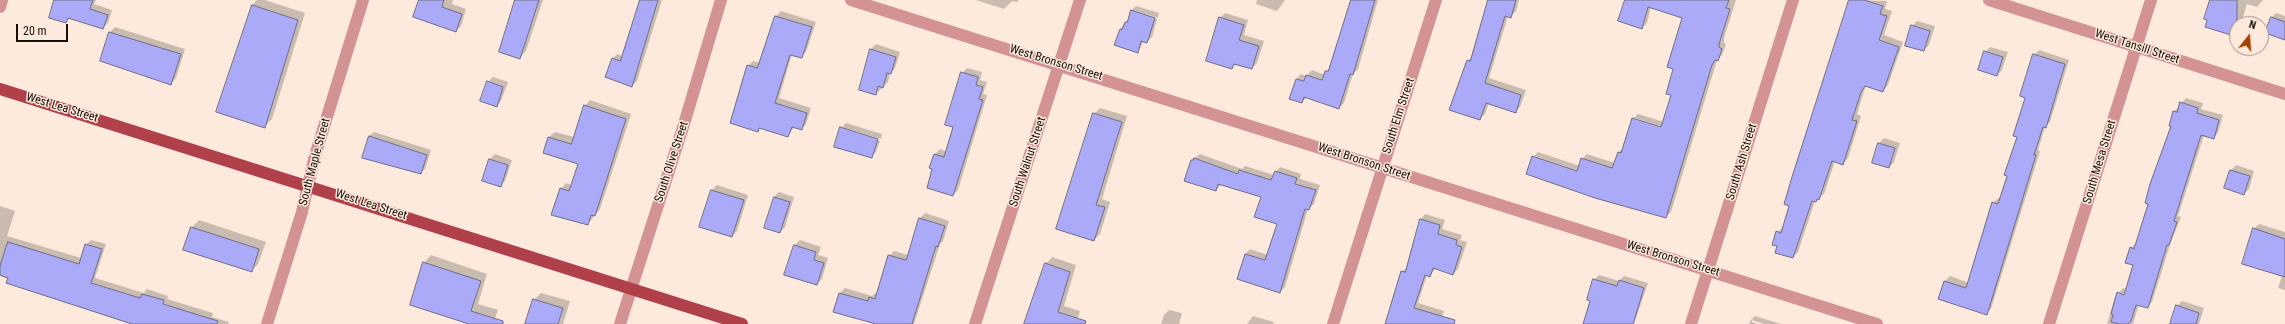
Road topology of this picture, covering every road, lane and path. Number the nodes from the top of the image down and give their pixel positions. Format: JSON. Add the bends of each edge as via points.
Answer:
{"nodes":[{"id":1,"x":2,"y":0,"type":"edge"},
{"id":2,"x":363,"y":0,"type":"edge"},
{"id":3,"x":721,"y":0,"type":"edge"},
{"id":4,"x":851,"y":0,"type":"edge"},
{"id":5,"x":1080,"y":0,"type":"edge"},
{"id":6,"x":1436,"y":0,"type":"edge"},
{"id":7,"x":1793,"y":0,"type":"edge"},
{"id":8,"x":1990,"y":0,"type":"edge"},
{"id":9,"x":2151,"y":0,"type":"edge"},
{"id":10,"x":0,"y":7,"type":"edge"},
{"id":11,"x":2136,"y":47,"type":"junction"},
{"id":12,"x":1060,"y":64,"type":"junction"},
{"id":13,"x":0,"y":89,"type":"edge"},
{"id":14,"x":2285,"y":94,"type":"edge"},
{"id":15,"x":1382,"y":168,"type":"junction"},
{"id":16,"x":308,"y":185,"type":"junction"},
{"id":17,"x":1708,"y":270,"type":"junction"},
{"id":18,"x":631,"y":289,"type":"junction"},
{"id":19,"x":267,"y":324,"type":"edge"},
{"id":20,"x":620,"y":324,"type":"edge"},
{"id":21,"x":742,"y":324,"type":"edge"},
{"id":22,"x":975,"y":324,"type":"edge"},
{"id":23,"x":1333,"y":324,"type":"edge"},
{"id":24,"x":1692,"y":324,"type":"edge"},
{"id":25,"x":1877,"y":324,"type":"edge"},
{"id":26,"x":2049,"y":324,"type":"edge"}],
"edges":[{"from":1,"to":10,"type":"street"},
{"from":2,"to":16,"type":"street","name":"South Maple Street"},
{"from":3,"to":18,"type":"street","name":"South Olive Street"},
{"from":4,"to":12,"type":"street","name":"West Bronson Street"},
{"from":5,"to":12,"type":"street","name":"South Walnut Street"},
{"from":6,"to":15,"type":"street","name":"South Elm Street"},
{"from":7,"to":17,"type":"street","name":"South Ash Street"},
{"from":8,"to":11,"type":"street","name":"West Tansill Street"},
{"from":9,"to":11,"type":"street","name":"South Mesa Street"},
{"from":11,"to":14,"type":"street","name":"West Tansill Street"},
{"from":11,"to":26,"type":"street","name":"South Mesa Street"},
{"from":12,"to":15,"type":"street","name":"West Bronson Street"},
{"from":12,"to":22,"type":"street","name":"South Walnut Street"},
{"from":13,"to":16,"type":"main road","name":"West Lea Street"},
{"from":15,"to":17,"type":"street","name":"West Bronson Street"},
{"from":15,"to":23,"type":"street","name":"South Elm Street"},
{"from":16,"to":18,"type":"main road","name":"West Lea Street"},
{"from":16,"to":19,"type":"street","name":"South Maple Street"},
{"from":17,"to":24,"type":"street","name":"South Ash Street"},
{"from":17,"to":25,"type":"street","name":"West Bronson Street"},
{"from":18,"to":20,"type":"street","name":"South Olive Street"},
{"from":18,"to":21,"type":"main road","name":"West Lea Street"}]}
